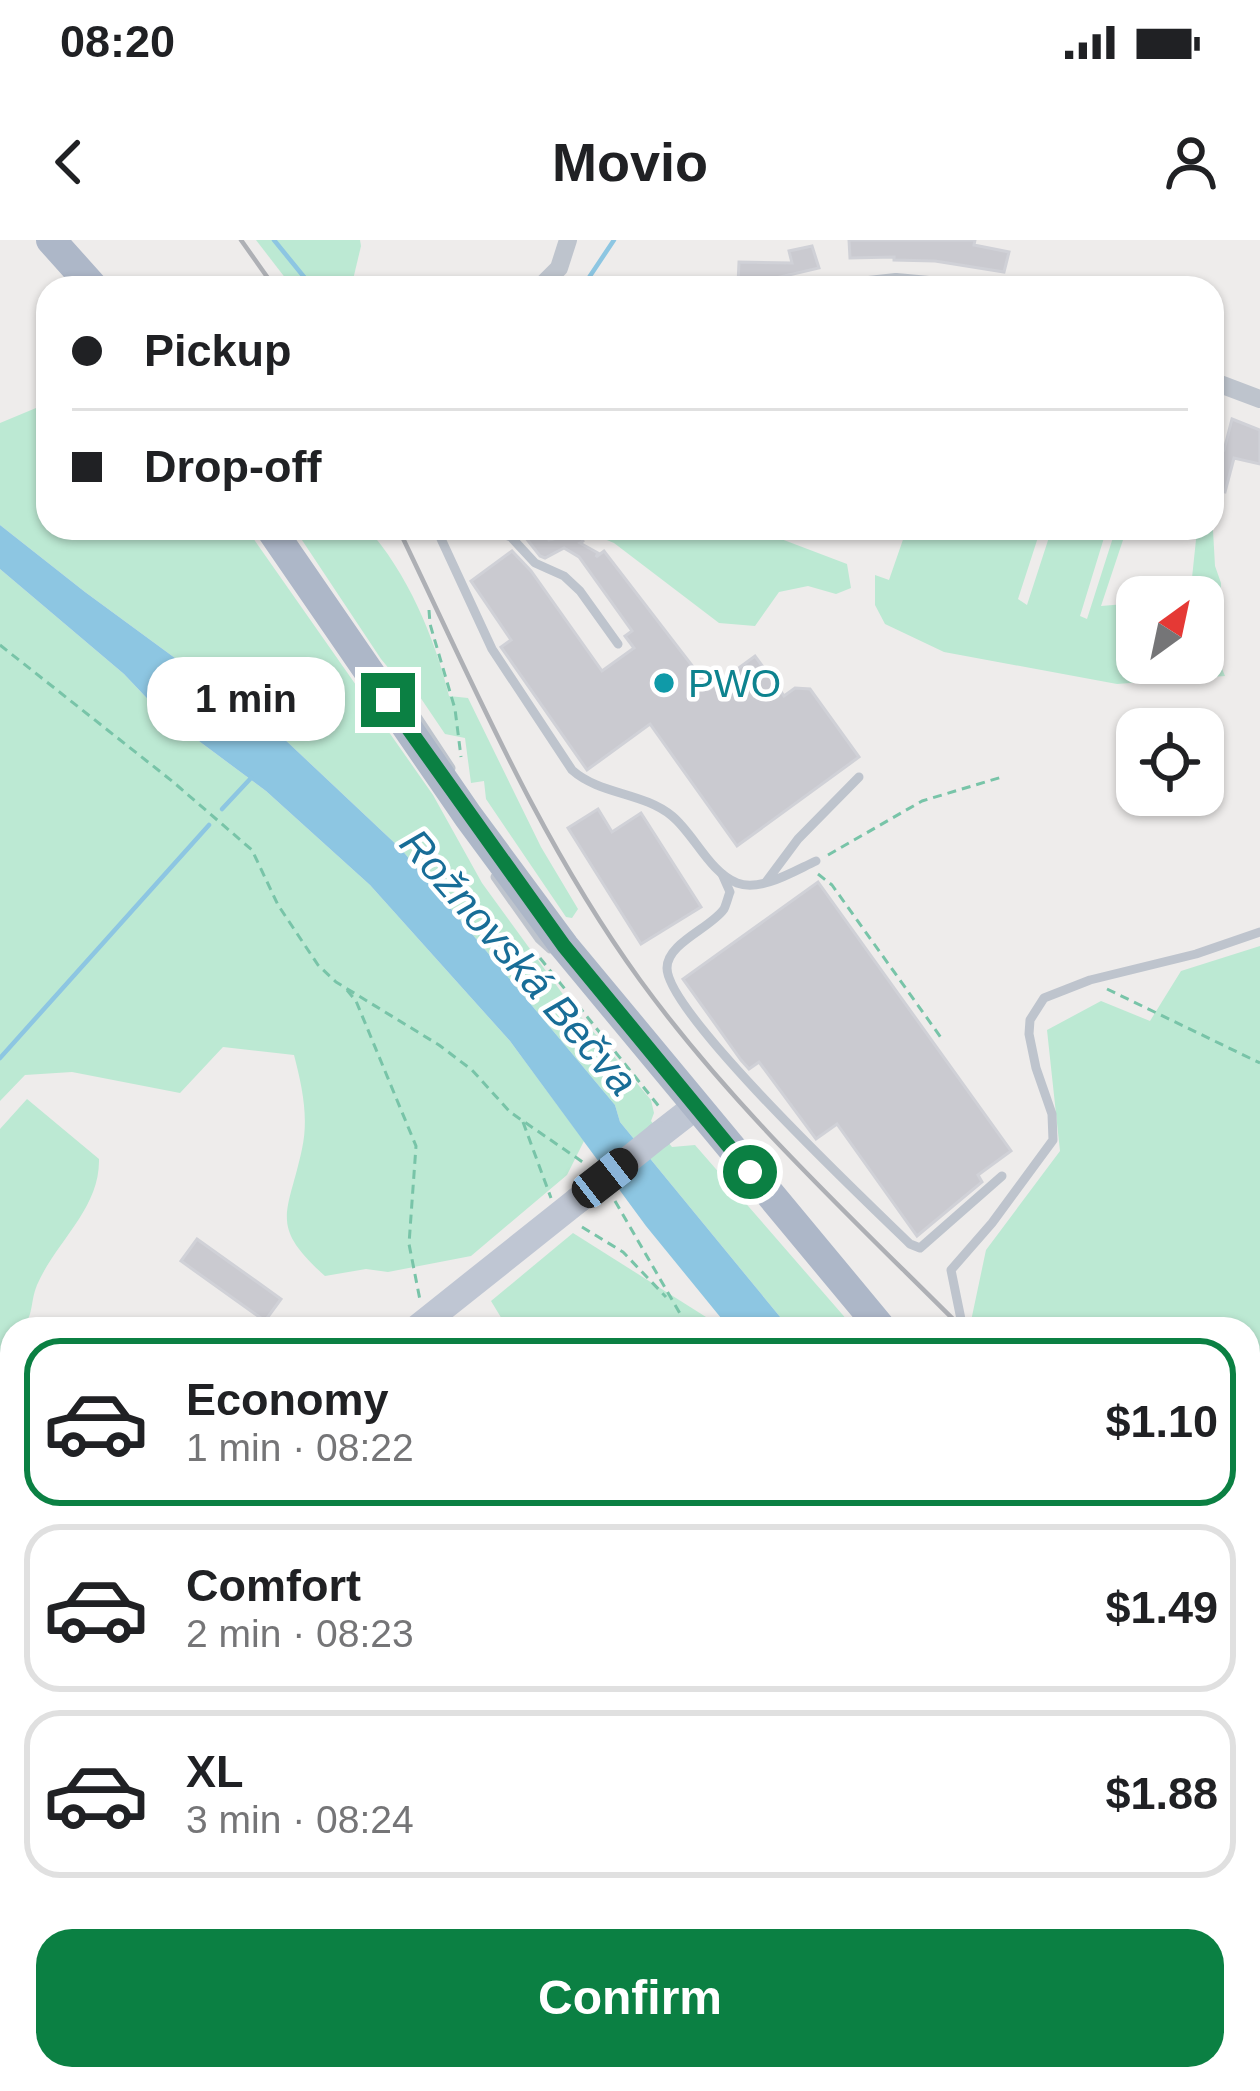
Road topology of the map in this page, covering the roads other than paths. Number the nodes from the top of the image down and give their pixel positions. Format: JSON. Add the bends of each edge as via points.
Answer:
{"nodes":[{"id":1,"x":51,"y":240,"type":"edge"},
{"id":2,"x":568,"y":240,"type":"edge"},
{"id":3,"x":83,"y":276,"type":"edge"},
{"id":4,"x":551,"y":276,"type":"edge"},
{"id":5,"x":1224,"y":386,"type":"edge"},
{"id":6,"x":1260,"y":399,"type":"edge"},
{"id":7,"x":278,"y":540,"type":"edge"},
{"id":8,"x":442,"y":540,"type":"edge"},
{"id":9,"x":514,"y":540,"type":"edge"},
{"id":10,"x":618,"y":644,"type":"dead end"},
{"id":11,"x":859,"y":777,"type":"dead end"},
{"id":12,"x":816,"y":861,"type":"road end"},
{"id":13,"x":722,"y":874,"type":"junction"},
{"id":14,"x":766,"y":882,"type":"junction"},
{"id":15,"x":1260,"y":932,"type":"edge"},
{"id":16,"x":695,"y":1107,"type":"junction"},
{"id":17,"x":1001,"y":1176,"type":"dead end"},
{"id":18,"x":430,"y":1317,"type":"edge"},
{"id":19,"x":872,"y":1317,"type":"edge"},
{"id":20,"x":961,"y":1317,"type":"edge"}],
"edges":[{"from":1,"to":3,"type":"main road"},
{"from":2,"to":4,"type":"street"},
{"from":5,"to":6,"type":"street"},
{"from":7,"to":16,"type":"main road","via":[[470,817]]},
{"from":8,"to":13,"type":"lane","via":[[492,649],[572,770],[671,815]]},
{"from":9,"to":10,"type":"lane","via":[[580,591]]},
{"from":11,"to":14,"type":"lane"},
{"from":12,"to":14,"type":"lane"},
{"from":13,"to":14,"type":"lane","via":[[736,883]]},
{"from":13,"to":17,"type":"lane","via":[[730,892],[724,909],[670,956],[667,969],[740,1075],[920,1248]]},
{"from":15,"to":20,"type":"lane","via":[[1044,998],[1030,1020],[1030,1046],[1053,1140],[951,1270]]},
{"from":16,"to":18,"type":"street","bridge":true},
{"from":16,"to":19,"type":"main road"}]}
